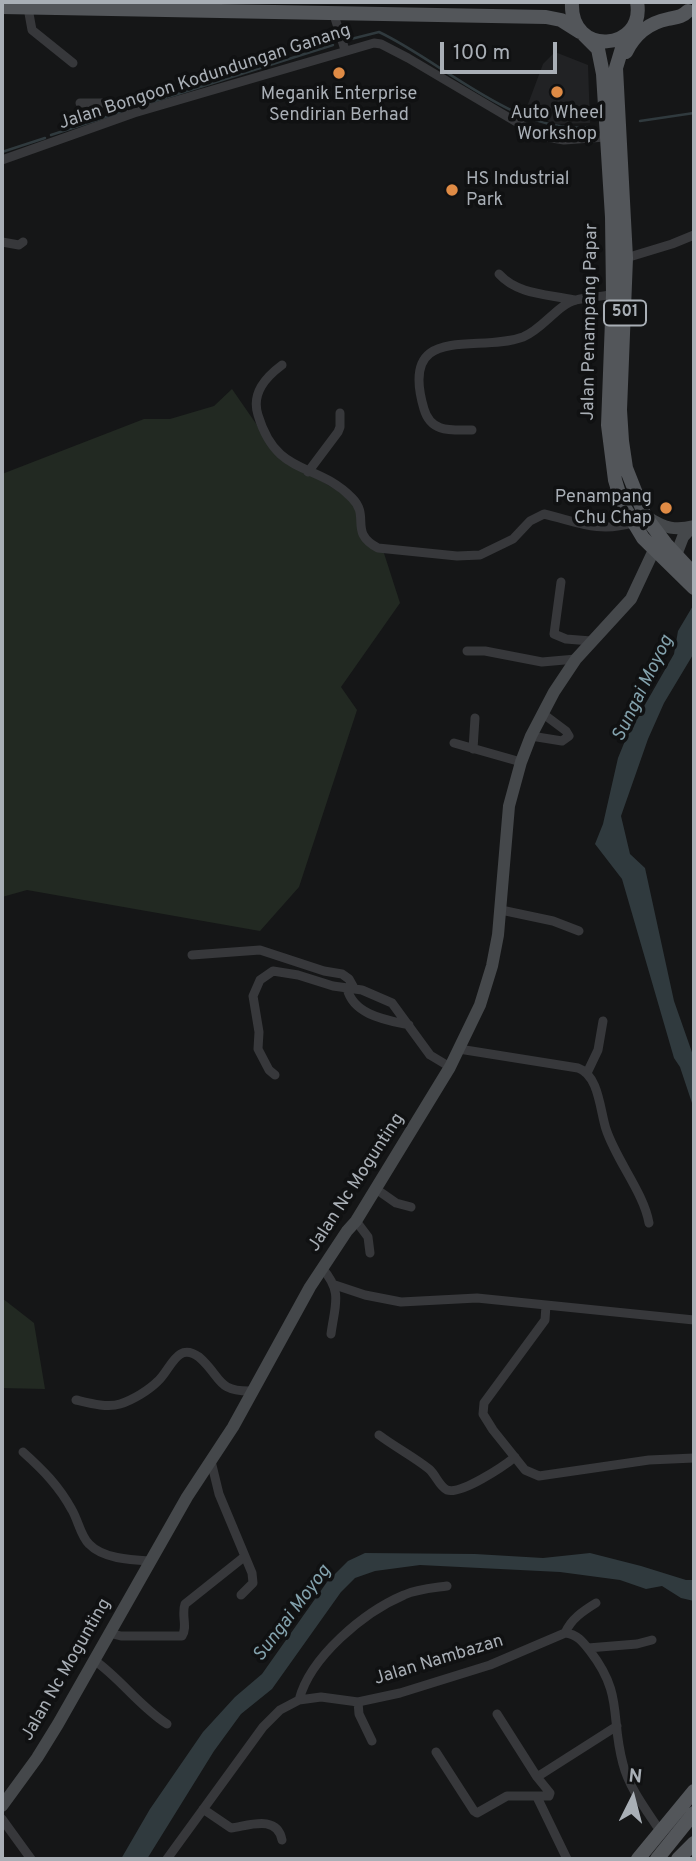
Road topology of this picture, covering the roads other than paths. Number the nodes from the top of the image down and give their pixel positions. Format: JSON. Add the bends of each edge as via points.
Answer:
{"nodes":[{"id":1,"x":572,"y":2,"type":"edge"},
{"id":2,"x":637,"y":2,"type":"edge"},
{"id":3,"x":2,"y":7,"type":"edge"},
{"id":4,"x":27,"y":8,"type":"junction"},
{"id":5,"x":691,"y":10,"type":"edge"},
{"id":6,"x":334,"y":15,"type":"junction"},
{"id":7,"x":515,"y":16,"type":"junction"},
{"id":8,"x":630,"y":30,"type":"junction"},
{"id":9,"x":582,"y":33,"type":"junction"},
{"id":10,"x":345,"y":50,"type":"junction"},
{"id":11,"x":73,"y":63,"type":"dead end"},
{"id":12,"x":604,"y":91,"type":"junction"},
{"id":13,"x":617,"y":100,"type":"junction"},
{"id":14,"x":80,"y":103,"type":"dead end"},
{"id":15,"x":134,"y":113,"type":"junction"},
{"id":16,"x":606,"y":137,"type":"junction"},
{"id":17,"x":2,"y":160,"type":"edge"},
{"id":18,"x":694,"y":235,"type":"edge"},
{"id":19,"x":2,"y":242,"type":"edge"},
{"id":20,"x":23,"y":242,"type":"dead end"},
{"id":21,"x":626,"y":258,"type":"junction"},
{"id":22,"x":499,"y":274,"type":"dead end"},
{"id":23,"x":613,"y":294,"type":"junction"},
{"id":24,"x":574,"y":300,"type":"junction"},
{"id":25,"x":282,"y":365,"type":"dead end"},
{"id":26,"x":340,"y":413,"type":"dead end"},
{"id":27,"x":472,"y":430,"type":"dead end"},
{"id":28,"x":308,"y":472,"type":"junction"},
{"id":29,"x":639,"y":519,"type":"junction"},
{"id":30,"x":693,"y":527,"type":"edge"},
{"id":31,"x":654,"y":550,"type":"junction"},
{"id":32,"x":676,"y":555,"type":"junction"},
{"id":33,"x":687,"y":572,"type":"edge"},
{"id":34,"x":561,"y":582,"type":"dead end"},
{"id":35,"x":694,"y":588,"type":"edge"},
{"id":36,"x":591,"y":641,"type":"junction"},
{"id":37,"x":467,"y":651,"type":"dead end"},
{"id":38,"x":576,"y":659,"type":"junction"},
{"id":39,"x":542,"y":713,"type":"junction"},
{"id":40,"x":475,"y":718,"type":"dead end"},
{"id":41,"x":531,"y":736,"type":"junction"},
{"id":42,"x":454,"y":743,"type":"dead end"},
{"id":43,"x":473,"y":749,"type":"junction"},
{"id":44,"x":521,"y":762,"type":"junction"},
{"id":45,"x":501,"y":910,"type":"junction"},
{"id":46,"x":579,"y":931,"type":"dead end"},
{"id":47,"x":192,"y":955,"type":"dead end"},
{"id":48,"x":351,"y":988,"type":"junction"},
{"id":49,"x":603,"y":1021,"type":"dead end"},
{"id":50,"x":409,"y":1025,"type":"junction"},
{"id":51,"x":459,"y":1049,"type":"junction"},
{"id":52,"x":450,"y":1067,"type":"junction"},
{"id":53,"x":587,"y":1073,"type":"junction"},
{"id":54,"x":275,"y":1075,"type":"dead end"},
{"id":55,"x":376,"y":1189,"type":"junction"},
{"id":56,"x":411,"y":1207,"type":"dead end"},
{"id":57,"x":356,"y":1221,"type":"junction"},
{"id":58,"x":649,"y":1223,"type":"dead end"},
{"id":59,"x":370,"y":1253,"type":"dead end"},
{"id":60,"x":322,"y":1268,"type":"junction"},
{"id":61,"x":335,"y":1285,"type":"junction"},
{"id":62,"x":546,"y":1305,"type":"junction"},
{"id":63,"x":694,"y":1320,"type":"edge"},
{"id":64,"x":331,"y":1334,"type":"dead end"},
{"id":65,"x":252,"y":1391,"type":"junction"},
{"id":66,"x":76,"y":1400,"type":"dead end"},
{"id":67,"x":379,"y":1435,"type":"dead end"},
{"id":68,"x":23,"y":1452,"type":"dead end"},
{"id":69,"x":515,"y":1457,"type":"junction"},
{"id":70,"x":694,"y":1458,"type":"edge"},
{"id":71,"x":211,"y":1461,"type":"junction"},
{"id":72,"x":244,"y":1557,"type":"junction"},
{"id":73,"x":151,"y":1561,"type":"junction"},
{"id":74,"x":446,"y":1586,"type":"dead end"},
{"id":75,"x":241,"y":1595,"type":"dead end"},
{"id":76,"x":596,"y":1603,"type":"dead end"},
{"id":77,"x":109,"y":1633,"type":"junction"},
{"id":78,"x":565,"y":1633,"type":"junction"},
{"id":79,"x":652,"y":1640,"type":"dead end"},
{"id":80,"x":588,"y":1648,"type":"junction"},
{"id":81,"x":94,"y":1660,"type":"junction"},
{"id":82,"x":299,"y":1700,"type":"junction"},
{"id":83,"x":358,"y":1702,"type":"junction"},
{"id":84,"x":497,"y":1714,"type":"dead end"},
{"id":85,"x":167,"y":1724,"type":"dead end"},
{"id":86,"x":617,"y":1726,"type":"junction"},
{"id":87,"x":372,"y":1741,"type":"dead end"},
{"id":88,"x":436,"y":1752,"type":"dead end"},
{"id":89,"x":537,"y":1777,"type":"junction"},
{"id":90,"x":694,"y":1791,"type":"edge"},
{"id":91,"x":537,"y":1797,"type":"junction"},
{"id":92,"x":694,"y":1800,"type":"edge"},
{"id":93,"x":2,"y":1806,"type":"edge"},
{"id":94,"x":203,"y":1809,"type":"junction"},
{"id":95,"x":694,"y":1813,"type":"edge"},
{"id":96,"x":671,"y":1818,"type":"junction"},
{"id":97,"x":2,"y":1819,"type":"edge"},
{"id":98,"x":660,"y":1831,"type":"junction"},
{"id":99,"x":282,"y":1840,"type":"dead end"},
{"id":100,"x":694,"y":1843,"type":"edge"},
{"id":101,"x":171,"y":1858,"type":"edge"},
{"id":102,"x":31,"y":1859,"type":"edge"},
{"id":103,"x":568,"y":1859,"type":"edge"},
{"id":104,"x":638,"y":1859,"type":"edge"},
{"id":105,"x":657,"y":1859,"type":"edge"},
{"id":106,"x":678,"y":1859,"type":"edge"}],
"edges":[{"from":1,"to":9,"type":"main road","via":[[574,22]]},
{"from":2,"to":8,"type":"main road","name":"Jalan Penampang Papar","via":[[638,16]]},
{"from":3,"to":4,"type":"main road"},
{"from":4,"to":6,"type":"main road"},
{"from":4,"to":11,"type":"street","via":[[32,30]]},
{"from":5,"to":8,"type":"main road","via":[[660,13]]},
{"from":5,"to":13,"type":"main road","via":[[655,22],[634,38],[624,59],[624,85]]},
{"from":6,"to":7,"type":"main road"},
{"from":6,"to":10,"type":"street"},
{"from":7,"to":9,"type":"main road","via":[[561,20]]},
{"from":7,"to":12,"type":"main road","via":[[523,24],[577,38],[596,58]]},
{"from":8,"to":9,"type":"main road","via":[[605,42]]},
{"from":8,"to":13,"type":"main road","name":"Jalan Penampang Papar","number":"501","via":[[616,68]]},
{"from":9,"to":12,"type":"main road","name":"Jalan Penampang Papar","number":"501","via":[[598,49]]},
{"from":10,"to":15,"type":"street","name":"Jalan Bongoon Kodundungan Ganang"},
{"from":10,"to":16,"type":"street","name":"Jalan Bongoon Kodundungan Ganang","via":[[380,44],[540,136]]},
{"from":12,"to":16,"type":"main road","name":"Jalan Penampang Papar","number":"501"},
{"from":13,"to":21,"type":"main road","name":"Jalan Penampang Papar","number":"501"},
{"from":14,"to":15,"type":"street","via":[[126,103]]},
{"from":15,"to":17,"type":"street","name":"Jalan Bongoon Kodundungan Ganang"},
{"from":16,"to":23,"type":"main road","name":"Jalan Penampang Papar","number":"501"},
{"from":18,"to":21,"type":"street"},
{"from":19,"to":20,"type":"street"},
{"from":21,"to":29,"type":"main road","name":"Jalan Penampang Papar","number":"501","via":[[620,410],[626,468]]},
{"from":22,"to":24,"type":"street","via":[[514,286],[537,294]]},
{"from":23,"to":24,"type":"street"},
{"from":23,"to":29,"type":"main road","name":"Jalan Penampang Papar","number":"501","via":[[609,446],[622,503]]},
{"from":24,"to":27,"type":"street","via":[[540,329],[524,336],[494,343],[450,344],[427,355],[419,384],[426,415],[443,430]]},
{"from":25,"to":28,"type":"street","via":[[261,386],[256,409],[274,448]]},
{"from":26,"to":28,"type":"street","via":[[338,432]]},
{"from":28,"to":29,"type":"street","via":[[351,497],[360,511],[364,538],[384,549],[465,557],[513,539],[544,514],[592,527],[614,528]]},
{"from":29,"to":30,"type":"street","via":[[677,530]]},
{"from":29,"to":31,"type":"main road","name":"Jalan Penampang Papar","number":"501"},
{"from":29,"to":32,"type":"main road","name":"Jalan Penampang Papar","number":"501"},
{"from":30,"to":32,"type":"street"},
{"from":31,"to":33,"type":"main road","name":"Jalan Penampang Papar","number":"501"},
{"from":31,"to":36,"type":"street","name":"Jalan Nc Mogunting","via":[[631,599]]},
{"from":32,"to":33,"type":"main road","name":"Jalan Penampang Papar","number":"501"},
{"from":33,"to":35,"type":"main road","name":"Jalan Penampang Papar","number":"501"},
{"from":34,"to":36,"type":"street","via":[[554,634]]},
{"from":36,"to":38,"type":"street","name":"Jalan Nc Mogunting"},
{"from":37,"to":38,"type":"street","via":[[541,662]]},
{"from":38,"to":39,"type":"street","name":"Jalan Nc Mogunting"},
{"from":39,"to":41,"type":"street","name":"Jalan Nc Mogunting"},
{"from":39,"to":41,"type":"street","via":[[569,736],[562,741]]},
{"from":40,"to":43,"type":"street"},
{"from":41,"to":44,"type":"street","name":"Jalan Nc Mogunting"},
{"from":42,"to":43,"type":"street"},
{"from":43,"to":44,"type":"street"},
{"from":44,"to":45,"type":"street","name":"Jalan Nc Mogunting","via":[[509,806]]},
{"from":45,"to":46,"type":"street"},
{"from":45,"to":51,"type":"street","name":"Jalan Nc Mogunting","via":[[492,966]]},
{"from":47,"to":48,"type":"street","via":[[260,950],[342,974]]},
{"from":48,"to":50,"type":"street","via":[[392,1003]]},
{"from":48,"to":50,"type":"street","via":[[352,1000],[364,1011]]},
{"from":48,"to":54,"type":"street","via":[[273,971],[260,980],[253,996],[258,1049]]},
{"from":49,"to":53,"type":"street","via":[[598,1050]]},
{"from":50,"to":52,"type":"street","via":[[430,1055]]},
{"from":51,"to":52,"type":"street","name":"Jalan Nc Mogunting"},
{"from":51,"to":53,"type":"street"},
{"from":52,"to":55,"type":"street","name":"Jalan Nc Mogunting"},
{"from":53,"to":58,"type":"street","via":[[613,1147]]},
{"from":55,"to":56,"type":"street"},
{"from":55,"to":57,"type":"street","name":"Jalan Nc Mogunting"},
{"from":57,"to":59,"type":"street","via":[[368,1237]]},
{"from":57,"to":60,"type":"street","name":"Jalan Nc Mogunting"},
{"from":60,"to":61,"type":"street"},
{"from":60,"to":65,"type":"street","name":"Jalan Nc Mogunting"},
{"from":61,"to":62,"type":"street","via":[[401,1302],[477,1298]]},
{"from":61,"to":64,"type":"street"},
{"from":62,"to":63,"type":"street"},
{"from":62,"to":69,"type":"street","via":[[545,1320],[484,1403],[485,1419]]},
{"from":65,"to":66,"type":"street","via":[[225,1388],[199,1357],[184,1352],[174,1357],[158,1382],[123,1403],[110,1406]]},
{"from":65,"to":71,"type":"street","name":"Jalan Nc Mogunting"},
{"from":67,"to":69,"type":"street","via":[[430,1470],[450,1491]]},
{"from":68,"to":73,"type":"street","via":[[53,1479],[88,1544],[102,1552]]},
{"from":69,"to":70,"type":"street","via":[[539,1476]]},
{"from":71,"to":72,"type":"street"},
{"from":71,"to":73,"type":"street","name":"Jalan Nc Mogunting"},
{"from":72,"to":75,"type":"street","via":[[253,1583]]},
{"from":72,"to":77,"type":"street","via":[[185,1604],[183,1636]]},
{"from":73,"to":77,"type":"street","name":"Jalan Nc Mogunting"},
{"from":74,"to":82,"type":"street","via":[[405,1594],[359,1623],[332,1645],[311,1672]]},
{"from":76,"to":78,"type":"street"},
{"from":77,"to":81,"type":"street","name":"Jalan Nc Mogunting"},
{"from":78,"to":80,"type":"street","via":[[577,1636]]},
{"from":78,"to":83,"type":"street","name":"Jalan Nambazan","via":[[490,1665]]},
{"from":79,"to":80,"type":"street"},
{"from":80,"to":86,"type":"street","via":[[613,1690]]},
{"from":81,"to":85,"type":"street"},
{"from":81,"to":93,"type":"street","name":"Jalan Nc Mogunting","via":[[37,1758]]},
{"from":82,"to":83,"type":"street","name":"Jalan Nambazan","via":[[321,1697]]},
{"from":82,"to":94,"type":"street","via":[[263,1727]]},
{"from":83,"to":87,"type":"street"},
{"from":84,"to":89,"type":"street"},
{"from":86,"to":89,"type":"street"},
{"from":86,"to":98,"type":"street","via":[[623,1765]]},
{"from":88,"to":91,"type":"street","via":[[474,1811],[483,1811],[507,1796]]},
{"from":89,"to":91,"type":"street","via":[[550,1795]]},
{"from":90,"to":96,"type":"main road"},
{"from":91,"to":103,"type":"street"},
{"from":92,"to":96,"type":"main road"},
{"from":94,"to":99,"type":"street","via":[[231,1828],[274,1825]]},
{"from":94,"to":101,"type":"street"},
{"from":95,"to":105,"type":"main road"},
{"from":96,"to":98,"type":"main road"},
{"from":97,"to":102,"type":"street"},
{"from":98,"to":104,"type":"main road"},
{"from":100,"to":106,"type":"main road"}]}
